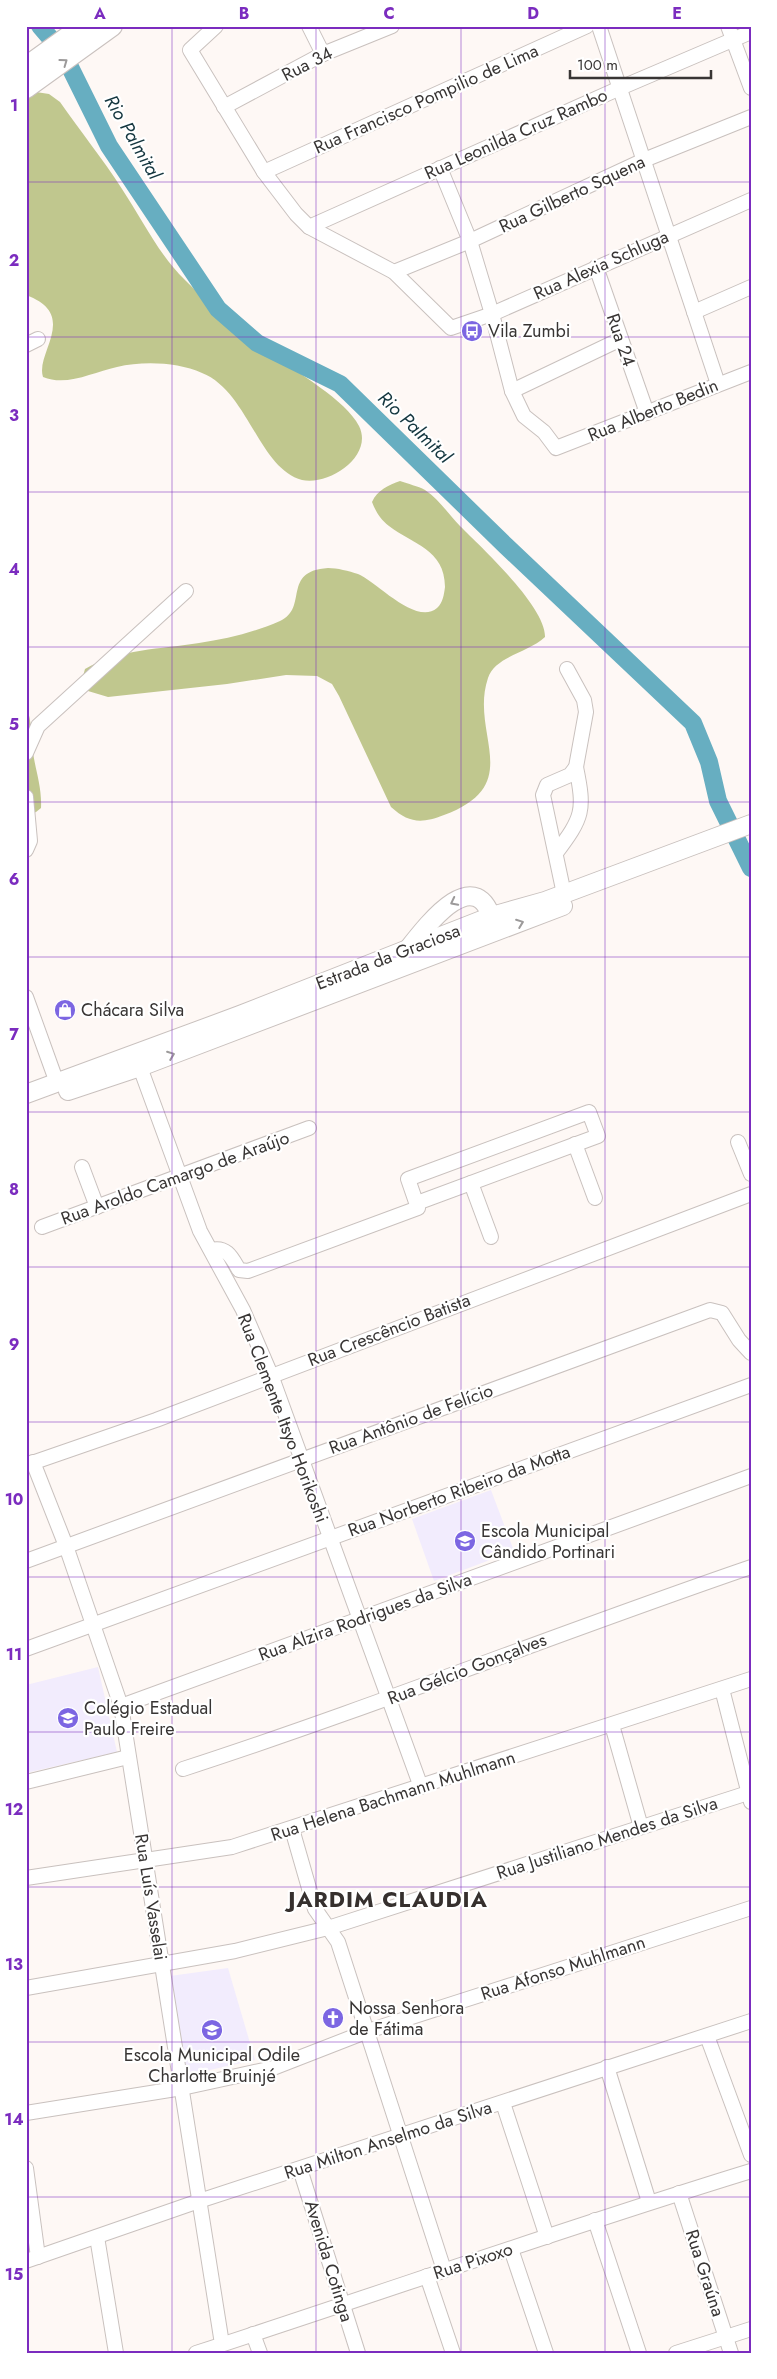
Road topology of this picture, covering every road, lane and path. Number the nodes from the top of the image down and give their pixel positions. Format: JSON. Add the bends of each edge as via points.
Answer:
{"nodes":[{"id":1,"x":112,"y":26,"type":"edge"},
{"id":2,"x":216,"y":26,"type":"edge"},
{"id":3,"x":310,"y":26,"type":"edge"},
{"id":4,"x":392,"y":26,"type":"edge"},
{"id":5,"x":587,"y":26,"type":"edge"},
{"id":6,"x":599,"y":26,"type":"edge"},
{"id":7,"x":728,"y":26,"type":"edge"},
{"id":8,"x":376,"y":29,"type":"edge"},
{"id":9,"x":751,"y":32,"type":"edge"},
{"id":10,"x":83,"y":34,"type":"edge"},
{"id":11,"x":733,"y":40,"type":"junction"},
{"id":12,"x":323,"y":54,"type":"junction"},
{"id":13,"x":32,"y":74,"type":"edge"},
{"id":14,"x":620,"y":88,"type":"junction"},
{"id":15,"x":751,"y":88,"type":"edge"},
{"id":16,"x":224,"y":107,"type":"junction"},
{"id":17,"x":751,"y":117,"type":"edge"},
{"id":18,"x":644,"y":160,"type":"junction"},
{"id":19,"x":440,"y":168,"type":"junction"},
{"id":20,"x":264,"y":172,"type":"junction"},
{"id":21,"x":751,"y":200,"type":"edge"},
{"id":22,"x":309,"y":227,"type":"junction"},
{"id":23,"x":669,"y":235,"type":"junction"},
{"id":24,"x":470,"y":241,"type":"junction"},
{"id":25,"x":596,"y":267,"type":"junction"},
{"id":26,"x":394,"y":272,"type":"junction"},
{"id":27,"x":751,"y":287,"type":"edge"},
{"id":28,"x":694,"y":312,"type":"junction"},
{"id":29,"x":492,"y":314,"type":"junction"},
{"id":30,"x":621,"y":339,"type":"junction"},
{"id":31,"x":751,"y":372,"type":"edge"},
{"id":32,"x":718,"y":384,"type":"junction"},
{"id":33,"x":512,"y":391,"type":"junction"},
{"id":34,"x":647,"y":413,"type":"junction"},
{"id":35,"x":186,"y":591,"type":"dead end"},
{"id":36,"x":567,"y":669,"type":"dead end"},
{"id":37,"x":26,"y":753,"type":"edge"},
{"id":38,"x":576,"y":767,"type":"junction"},
{"id":39,"x":26,"y":797,"type":"edge"},
{"id":40,"x":751,"y":824,"type":"edge"},
{"id":41,"x":751,"y":835,"type":"edge"},
{"id":42,"x":720,"y":841,"type":"junction"},
{"id":43,"x":26,"y":850,"type":"edge"},
{"id":44,"x":556,"y":853,"type":"junction"},
{"id":45,"x":564,"y":894,"type":"junction"},
{"id":46,"x":494,"y":924,"type":"junction"},
{"id":47,"x":408,"y":949,"type":"junction"},
{"id":48,"x":26,"y":998,"type":"edge"},
{"id":49,"x":137,"y":1060,"type":"junction"},
{"id":50,"x":57,"y":1083,"type":"junction"},
{"id":51,"x":26,"y":1094,"type":"edge"},
{"id":52,"x":26,"y":1106,"type":"edge"},
{"id":53,"x":309,"y":1128,"type":"dead end"},
{"id":54,"x":738,"y":1142,"type":"dead end"},
{"id":55,"x":575,"y":1144,"type":"junction"},
{"id":56,"x":82,"y":1167,"type":"dead end"},
{"id":57,"x":751,"y":1174,"type":"edge"},
{"id":58,"x":181,"y":1176,"type":"junction"},
{"id":59,"x":471,"y":1183,"type":"junction"},
{"id":60,"x":751,"y":1194,"type":"edge"},
{"id":61,"x":595,"y":1198,"type":"dead end"},
{"id":62,"x":417,"y":1203,"type":"junction"},
{"id":63,"x":96,"y":1207,"type":"junction"},
{"id":64,"x":42,"y":1227,"type":"dead end"},
{"id":65,"x":491,"y":1237,"type":"dead end"},
{"id":66,"x":211,"y":1250,"type":"junction"},
{"id":67,"x":751,"y":1353,"type":"edge"},
{"id":68,"x":271,"y":1375,"type":"junction"},
{"id":69,"x":751,"y":1385,"type":"edge"},
{"id":70,"x":302,"y":1460,"type":"junction"},
{"id":71,"x":29,"y":1464,"type":"edge"},
{"id":72,"x":751,"y":1476,"type":"edge"},
{"id":73,"x":329,"y":1538,"type":"junction"},
{"id":74,"x":66,"y":1546,"type":"junction"},
{"id":75,"x":26,"y":1561,"type":"edge"},
{"id":76,"x":751,"y":1567,"type":"edge"},
{"id":77,"x":359,"y":1619,"type":"junction"},
{"id":78,"x":94,"y":1624,"type":"junction"},
{"id":79,"x":26,"y":1649,"type":"edge"},
{"id":80,"x":751,"y":1679,"type":"edge"},
{"id":81,"x":722,"y":1689,"type":"junction"},
{"id":82,"x":387,"y":1699,"type":"junction"},
{"id":83,"x":121,"y":1706,"type":"junction"},
{"id":84,"x":612,"y":1724,"type":"junction"},
{"id":85,"x":128,"y":1757,"type":"junction"},
{"id":86,"x":183,"y":1769,"type":"dead end"},
{"id":87,"x":26,"y":1782,"type":"edge"},
{"id":88,"x":421,"y":1787,"type":"junction"},
{"id":89,"x":750,"y":1796,"type":"edge"},
{"id":90,"x":641,"y":1827,"type":"junction"},
{"id":91,"x":292,"y":1829,"type":"junction"},
{"id":92,"x":146,"y":1860,"type":"junction"},
{"id":93,"x":26,"y":1878,"type":"edge"},
{"id":94,"x":751,"y":1908,"type":"edge"},
{"id":95,"x":328,"y":1928,"type":"junction"},
{"id":96,"x":161,"y":1965,"type":"junction"},
{"id":97,"x":26,"y":1988,"type":"edge"},
{"id":98,"x":751,"y":2021,"type":"edge"},
{"id":99,"x":368,"y":2031,"type":"junction"},
{"id":100,"x":707,"y":2036,"type":"junction"},
{"id":101,"x":607,"y":2067,"type":"junction"},
{"id":102,"x":182,"y":2088,"type":"junction"},
{"id":103,"x":503,"y":2103,"type":"junction"},
{"id":104,"x":26,"y":2113,"type":"edge"},
{"id":105,"x":402,"y":2135,"type":"junction"},
{"id":106,"x":751,"y":2155,"type":"edge"},
{"id":107,"x":26,"y":2168,"type":"edge"},
{"id":108,"x":300,"y":2169,"type":"junction"},
{"id":109,"x":751,"y":2171,"type":"edge"},
{"id":110,"x":679,"y":2193,"type":"junction"},
{"id":111,"x":199,"y":2201,"type":"junction"},
{"id":112,"x":649,"y":2202,"type":"junction"},
{"id":113,"x":594,"y":2220,"type":"junction"},
{"id":114,"x":97,"y":2237,"type":"junction"},
{"id":115,"x":547,"y":2237,"type":"junction"},
{"id":116,"x":511,"y":2249,"type":"junction"},
{"id":117,"x":32,"y":2259,"type":"edge"},
{"id":118,"x":444,"y":2270,"type":"junction"},
{"id":119,"x":427,"y":2276,"type":"junction"},
{"id":120,"x":342,"y":2306,"type":"junction"},
{"id":121,"x":751,"y":2329,"type":"edge"},
{"id":122,"x":253,"y":2334,"type":"junction"},
{"id":123,"x":726,"y":2336,"type":"junction"},
{"id":124,"x":222,"y":2344,"type":"junction"},
{"id":125,"x":116,"y":2353,"type":"edge"},
{"id":126,"x":196,"y":2353,"type":"edge"},
{"id":127,"x":260,"y":2353,"type":"edge"},
{"id":128,"x":358,"y":2353,"type":"edge"},
{"id":129,"x":453,"y":2353,"type":"edge"},
{"id":130,"x":546,"y":2353,"type":"edge"},
{"id":131,"x":639,"y":2353,"type":"edge"},
{"id":132,"x":676,"y":2353,"type":"edge"},
{"id":133,"x":731,"y":2353,"type":"edge"}],
"edges":[{"from":1,"to":10,"type":"highway"},
{"from":2,"to":16,"type":"street","via":[[190,50]]},
{"from":3,"to":12,"type":"street"},
{"from":4,"to":8,"type":"street","name":"Rua 34"},
{"from":5,"to":20,"type":"street","name":"Rua Francisco Pompilio de Lima"},
{"from":6,"to":14,"type":"street"},
{"from":7,"to":11,"type":"street"},
{"from":8,"to":12,"type":"street","name":"Rua 34"},
{"from":9,"to":11,"type":"street","name":"Rua Leonilda Cruz Rambo"},
{"from":10,"to":13,"type":"highway"},
{"from":11,"to":14,"type":"street","name":"Rua Leonilda Cruz Rambo"},
{"from":11,"to":15,"type":"street"},
{"from":12,"to":16,"type":"street","name":"Rua 34"},
{"from":14,"to":18,"type":"street"},
{"from":14,"to":19,"type":"street","name":"Rua Leonilda Cruz Rambo"},
{"from":16,"to":20,"type":"street"},
{"from":17,"to":18,"type":"street","name":"Rua Gilberto Squena"},
{"from":18,"to":23,"type":"street"},
{"from":18,"to":24,"type":"street","name":"Rua Gilberto Squena"},
{"from":19,"to":22,"type":"street","name":"Rua Leonilda Cruz Rambo"},
{"from":19,"to":24,"type":"street"},
{"from":20,"to":22,"type":"street"},
{"from":21,"to":23,"type":"street","name":"Rua Alexia Schluga"},
{"from":22,"to":26,"type":"street"},
{"from":23,"to":25,"type":"street","name":"Rua Alexia Schluga"},
{"from":23,"to":28,"type":"street"},
{"from":24,"to":26,"type":"street","name":"Rua Gilberto Squena"},
{"from":24,"to":29,"type":"street"},
{"from":25,"to":29,"type":"street","name":"Rua Alexia Schluga"},
{"from":25,"to":30,"type":"street","name":"Rua 24"},
{"from":26,"to":29,"type":"street","name":"Rua Alexia Schluga","via":[[451,328]]},
{"from":27,"to":28,"type":"street"},
{"from":28,"to":32,"type":"street"},
{"from":29,"to":33,"type":"street"},
{"from":30,"to":33,"type":"street"},
{"from":30,"to":34,"type":"street","name":"Rua 24"},
{"from":31,"to":32,"type":"street","name":"Rua Alberto Bedin"},
{"from":32,"to":34,"type":"street","name":"Rua Alberto Bedin"},
{"from":33,"to":34,"type":"street","name":"Rua Alberto Bedin","via":[[524,416],[544,432],[556,448]]},
{"from":35,"to":37,"type":"street","via":[[38,726]]},
{"from":36,"to":38,"type":"street","via":[[584,700],[586,712]]},
{"from":38,"to":44,"type":"street","via":[[582,798],[578,824]]},
{"from":38,"to":44,"type":"street","via":[[570,775],[547,785],[543,795]]},
{"from":39,"to":43,"type":"street","via":[[30,840]]},
{"from":40,"to":42,"type":"main road","name":"Estrada da Graciosa"},
{"from":41,"to":42,"type":"main road","name":"Estrada da Graciosa"},
{"from":42,"to":45,"type":"main road","name":"Estrada da Graciosa"},
{"from":46,"to":42,"type":"main road","name":"Estrada da Graciosa","one_way":true},
{"from":44,"to":45,"type":"street"},
{"from":45,"to":46,"type":"main road","name":"Estrada da Graciosa"},
{"from":46,"to":47,"type":"main road","name":"Estrada da Graciosa"},
{"from":46,"to":47,"type":"main road","one_way":true,"via":[[483,900],[474,896],[460,899],[441,910]]},
{"from":49,"to":46,"type":"main road","name":"Estrada da Graciosa","one_way":true},
{"from":47,"to":49,"type":"main road","name":"Estrada da Graciosa"},
{"from":48,"to":50,"type":"street"},
{"from":49,"to":50,"type":"main road","name":"Estrada da Graciosa"},
{"from":49,"to":52,"type":"main road","name":"Estrada da Graciosa"},
{"from":49,"to":58,"type":"street","name":"Rua Clemente Itsyo Horikoshi"},
{"from":50,"to":51,"type":"main road","name":"Estrada da Graciosa"},
{"from":53,"to":58,"type":"street","name":"Rua Aroldo Camargo de Araújo"},
{"from":54,"to":57,"type":"street"},
{"from":55,"to":59,"type":"street"},
{"from":55,"to":61,"type":"street"},
{"from":55,"to":62,"type":"street","via":[[598,1136],[589,1112],[408,1179]]},
{"from":56,"to":63,"type":"street"},
{"from":58,"to":63,"type":"street","name":"Rua Aroldo Camargo de Araújo"},
{"from":58,"to":66,"type":"street","name":"Rua Clemente Itsyo Horikoshi","via":[[200,1231]]},
{"from":59,"to":62,"type":"street"},
{"from":59,"to":65,"type":"street"},
{"from":60,"to":68,"type":"street","name":"Rua Crescêncio Batista"},
{"from":62,"to":66,"type":"street","via":[[418,1208],[248,1272],[239,1270],[224,1250]]},
{"from":63,"to":64,"type":"street","name":"Rua Aroldo Camargo de Araújo"},
{"from":66,"to":68,"type":"street","name":"Rua Clemente Itsyo Horikoshi","via":[[243,1310]]},
{"from":67,"to":70,"type":"street","name":"Rua Antônio de Felício","via":[[722,1313],[710,1310]]},
{"from":68,"to":70,"type":"street","name":"Rua Clemente Itsyo Horikoshi"},
{"from":68,"to":71,"type":"street","name":"Rua Crescêncio Batista","via":[[156,1420]]},
{"from":69,"to":73,"type":"street","name":"Rua Norberto Ribeiro da Motta"},
{"from":70,"to":73,"type":"street","name":"Rua Clemente Itsyo Horikoshi"},
{"from":70,"to":74,"type":"street","name":"Rua Antônio de Felício"},
{"from":71,"to":74,"type":"street","name":"Rua Luís Vasselai"},
{"from":72,"to":77,"type":"street","name":"Rua Alzira Rodrigues da Silva"},
{"from":73,"to":77,"type":"street","name":"Rua Clemente Itsyo Horikoshi"},
{"from":73,"to":78,"type":"street","name":"Rua Norberto Ribeiro da Motta"},
{"from":74,"to":75,"type":"street","name":"Rua Antônio de Felício"},
{"from":74,"to":78,"type":"street","name":"Rua Luís Vasselai"},
{"from":76,"to":82,"type":"street","name":"Rua Gélcio Gonçalves","via":[[608,1616]]},
{"from":77,"to":82,"type":"street","name":"Rua Clemente Itsyo Horikoshi"},
{"from":77,"to":83,"type":"street","name":"Rua Alzira Rodrigues da Silva"},
{"from":78,"to":79,"type":"street","name":"Rua Norberto Ribeiro da Motta"},
{"from":78,"to":83,"type":"street","name":"Rua Luís Vasselai"},
{"from":80,"to":81,"type":"street","name":"Rua Helena Bachmann Muhlmann"},
{"from":81,"to":84,"type":"street","name":"Rua Helena Bachmann Muhlmann"},
{"from":81,"to":89,"type":"street"},
{"from":82,"to":86,"type":"street","name":"Rua Gélcio Gonçalves"},
{"from":82,"to":88,"type":"street","name":"Rua Clemente Itsyo Horikoshi"},
{"from":83,"to":85,"type":"street","name":"Rua Luís Vasselai"},
{"from":84,"to":88,"type":"street","name":"Rua Helena Bachmann Muhlmann"},
{"from":84,"to":90,"type":"street"},
{"from":85,"to":87,"type":"street"},
{"from":85,"to":92,"type":"street","name":"Rua Luís Vasselai"},
{"from":88,"to":91,"type":"street","name":"Rua Helena Bachmann Muhlmann"},
{"from":89,"to":90,"type":"street","name":"Rua Justiliano Mendes da Silva"},
{"from":90,"to":95,"type":"street","name":"Rua Justiliano Mendes da Silva"},
{"from":91,"to":92,"type":"street","name":"Rua Helena Bachmann Muhlmann","via":[[232,1847]]},
{"from":91,"to":95,"type":"street","via":[[315,1909]]},
{"from":92,"to":93,"type":"street","name":"Rua Helena Bachmann Muhlmann"},
{"from":92,"to":96,"type":"street","name":"Rua Luís Vasselai"},
{"from":94,"to":99,"type":"street","name":"Rua Afonso Muhlmann"},
{"from":95,"to":96,"type":"street","name":"Rua Justiliano Mendes da Silva"},
{"from":95,"to":99,"type":"street","via":[[338,1942]]},
{"from":96,"to":97,"type":"street","name":"Rua Justiliano Mendes da Silva"},
{"from":96,"to":102,"type":"street","name":"Rua Luís Vasselai"},
{"from":98,"to":100,"type":"street","name":"Rua Milton Anselmo da Silva"},
{"from":99,"to":102,"type":"street","name":"Rua Afonso Muhlmann","via":[[273,2068]]},
{"from":99,"to":105,"type":"street"},
{"from":100,"to":101,"type":"street","name":"Rua Milton Anselmo da Silva"},
{"from":100,"to":106,"type":"street"},
{"from":101,"to":103,"type":"street","name":"Rua Milton Anselmo da Silva"},
{"from":101,"to":112,"type":"street"},
{"from":102,"to":104,"type":"street","name":"Rua Afonso Muhlmann"},
{"from":102,"to":111,"type":"street","name":"Rua Luís Vasselai"},
{"from":103,"to":105,"type":"street","name":"Rua Milton Anselmo da Silva"},
{"from":103,"to":115,"type":"street"},
{"from":105,"to":108,"type":"street","name":"Rua Milton Anselmo da Silva"},
{"from":105,"to":118,"type":"street"},
{"from":107,"to":117,"type":"street"},
{"from":108,"to":111,"type":"street","name":"Rua Milton Anselmo da Silva"},
{"from":108,"to":120,"type":"street","name":"Avenida Cotinga"},
{"from":109,"to":110,"type":"street","name":"Rua Pixoxo"},
{"from":110,"to":112,"type":"street","name":"Rua Pixoxo"},
{"from":110,"to":123,"type":"street","name":"Rua Graúna"},
{"from":111,"to":114,"type":"street","name":"Rua Milton Anselmo da Silva"},
{"from":111,"to":124,"type":"street","name":"Rua Luís Vasselai"},
{"from":112,"to":113,"type":"street","name":"Rua Pixoxo"},
{"from":113,"to":115,"type":"street","name":"Rua Pixoxo"},
{"from":113,"to":131,"type":"street"},
{"from":114,"to":117,"type":"street","name":"Rua Milton Anselmo da Silva"},
{"from":114,"to":125,"type":"street"},
{"from":115,"to":116,"type":"street","name":"Rua Pixoxo"},
{"from":116,"to":118,"type":"street","name":"Rua Pixoxo"},
{"from":116,"to":130,"type":"street"},
{"from":118,"to":119,"type":"street","name":"Rua Pixoxo"},
{"from":119,"to":120,"type":"street","name":"Rua Pixoxo"},
{"from":119,"to":129,"type":"street"},
{"from":120,"to":122,"type":"street","name":"Rua Pixoxo"},
{"from":120,"to":128,"type":"street","name":"Avenida Cotinga"},
{"from":121,"to":123,"type":"street"},
{"from":122,"to":124,"type":"street","name":"Rua Pixoxo"},
{"from":122,"to":127,"type":"street"},
{"from":123,"to":132,"type":"street"},
{"from":123,"to":133,"type":"street","name":"Rua Graúna"},
{"from":124,"to":126,"type":"street","name":"Rua Pixoxo"}]}
